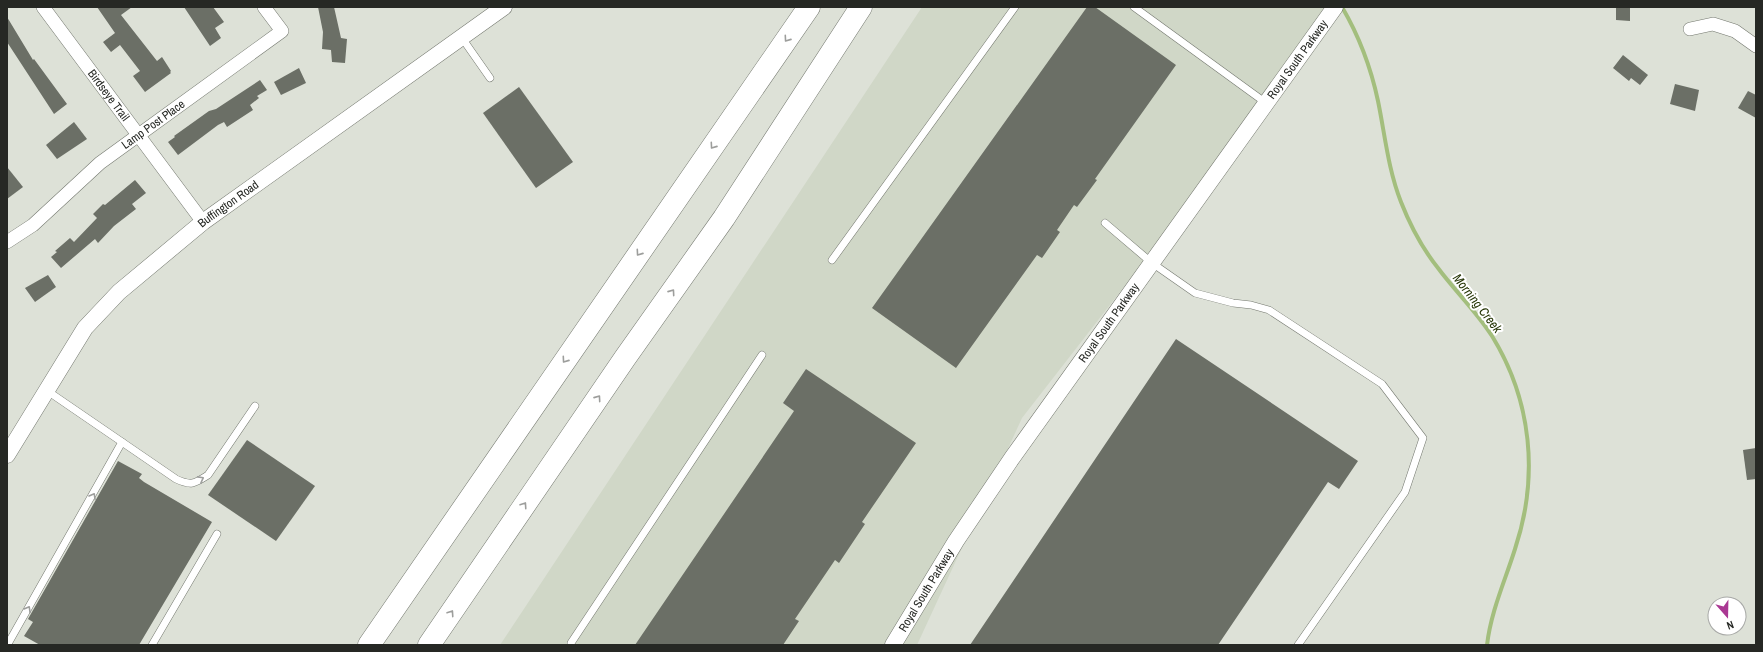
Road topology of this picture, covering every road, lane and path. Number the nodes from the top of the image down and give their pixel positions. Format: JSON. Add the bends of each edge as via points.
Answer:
{"nodes":[{"id":1,"x":43,"y":7,"type":"edge"},
{"id":2,"x":264,"y":7,"type":"edge"},
{"id":3,"x":504,"y":7,"type":"edge"},
{"id":4,"x":809,"y":7,"type":"edge"},
{"id":5,"x":861,"y":7,"type":"edge"},
{"id":6,"x":1015,"y":7,"type":"edge"},
{"id":7,"x":1134,"y":7,"type":"edge"},
{"id":8,"x":1335,"y":7,"type":"edge"},
{"id":9,"x":1690,"y":29,"type":"dead end"},
{"id":10,"x":462,"y":38,"type":"junction"},
{"id":11,"x":1756,"y":46,"type":"edge"},
{"id":12,"x":490,"y":78,"type":"dead end"},
{"id":13,"x":1266,"y":103,"type":"junction"},
{"id":14,"x":138,"y":135,"type":"junction"},
{"id":15,"x":203,"y":222,"type":"junction"},
{"id":16,"x":1105,"y":223,"type":"dead end"},
{"id":17,"x":7,"y":242,"type":"edge"},
{"id":18,"x":832,"y":260,"type":"dead end"},
{"id":19,"x":1152,"y":263,"type":"junction"},
{"id":20,"x":762,"y":355,"type":"dead end"},
{"id":21,"x":46,"y":390,"type":"junction"},
{"id":22,"x":255,"y":406,"type":"dead end"},
{"id":23,"x":122,"y":442,"type":"junction"},
{"id":24,"x":7,"y":455,"type":"edge"},
{"id":25,"x":217,"y":534,"type":"dead end"},
{"id":26,"x":10,"y":643,"type":"edge"},
{"id":27,"x":152,"y":645,"type":"edge"},
{"id":28,"x":369,"y":645,"type":"edge"},
{"id":29,"x":429,"y":645,"type":"edge"},
{"id":30,"x":571,"y":645,"type":"edge"},
{"id":31,"x":893,"y":645,"type":"edge"},
{"id":32,"x":1298,"y":645,"type":"edge"}],
"edges":[{"from":1,"to":14,"type":"street","name":"Birdseye Trail"},
{"from":2,"to":14,"type":"street","name":"Lamp Post Place","via":[[282,31]]},
{"from":3,"to":10,"type":"street","name":"Buffington Road"},
{"from":4,"to":28,"type":"highway","one_way":true},
{"from":29,"to":5,"type":"highway","one_way":true,"via":[[724,218]]},
{"from":6,"to":18,"type":"lane"},
{"from":7,"to":13,"type":"lane"},
{"from":8,"to":13,"type":"street","name":"Royal South Parkway"},
{"from":9,"to":11,"type":"street","via":[[1713,24],[1735,31]]},
{"from":10,"to":12,"type":"lane"},
{"from":10,"to":15,"type":"street","name":"Buffington Road"},
{"from":13,"to":19,"type":"street","name":"Royal South Parkway"},
{"from":14,"to":15,"type":"street","name":"Birdseye Trail"},
{"from":14,"to":17,"type":"street","name":"Lamp Post Place","via":[[100,164],[33,225]]},
{"from":15,"to":21,"type":"street","name":"Buffington Road","via":[[119,292],[85,328]]},
{"from":16,"to":19,"type":"lane"},
{"from":19,"to":31,"type":"street","name":"Royal South Parkway","via":[[1012,458],[956,541]]},
{"from":19,"to":32,"type":"lane","via":[[1195,294],[1269,310],[1382,384],[1422,438],[1405,492]]},
{"from":20,"to":30,"type":"lane"},
{"from":21,"to":23,"type":"lane"},
{"from":21,"to":24,"type":"street","name":"Buffington Road"},
{"from":23,"to":22,"type":"lane","one_way":true,"via":[[176,479],[187,484],[199,481],[208,475]]},
{"from":26,"to":23,"type":"lane","one_way":true},
{"from":25,"to":27,"type":"lane"}]}
